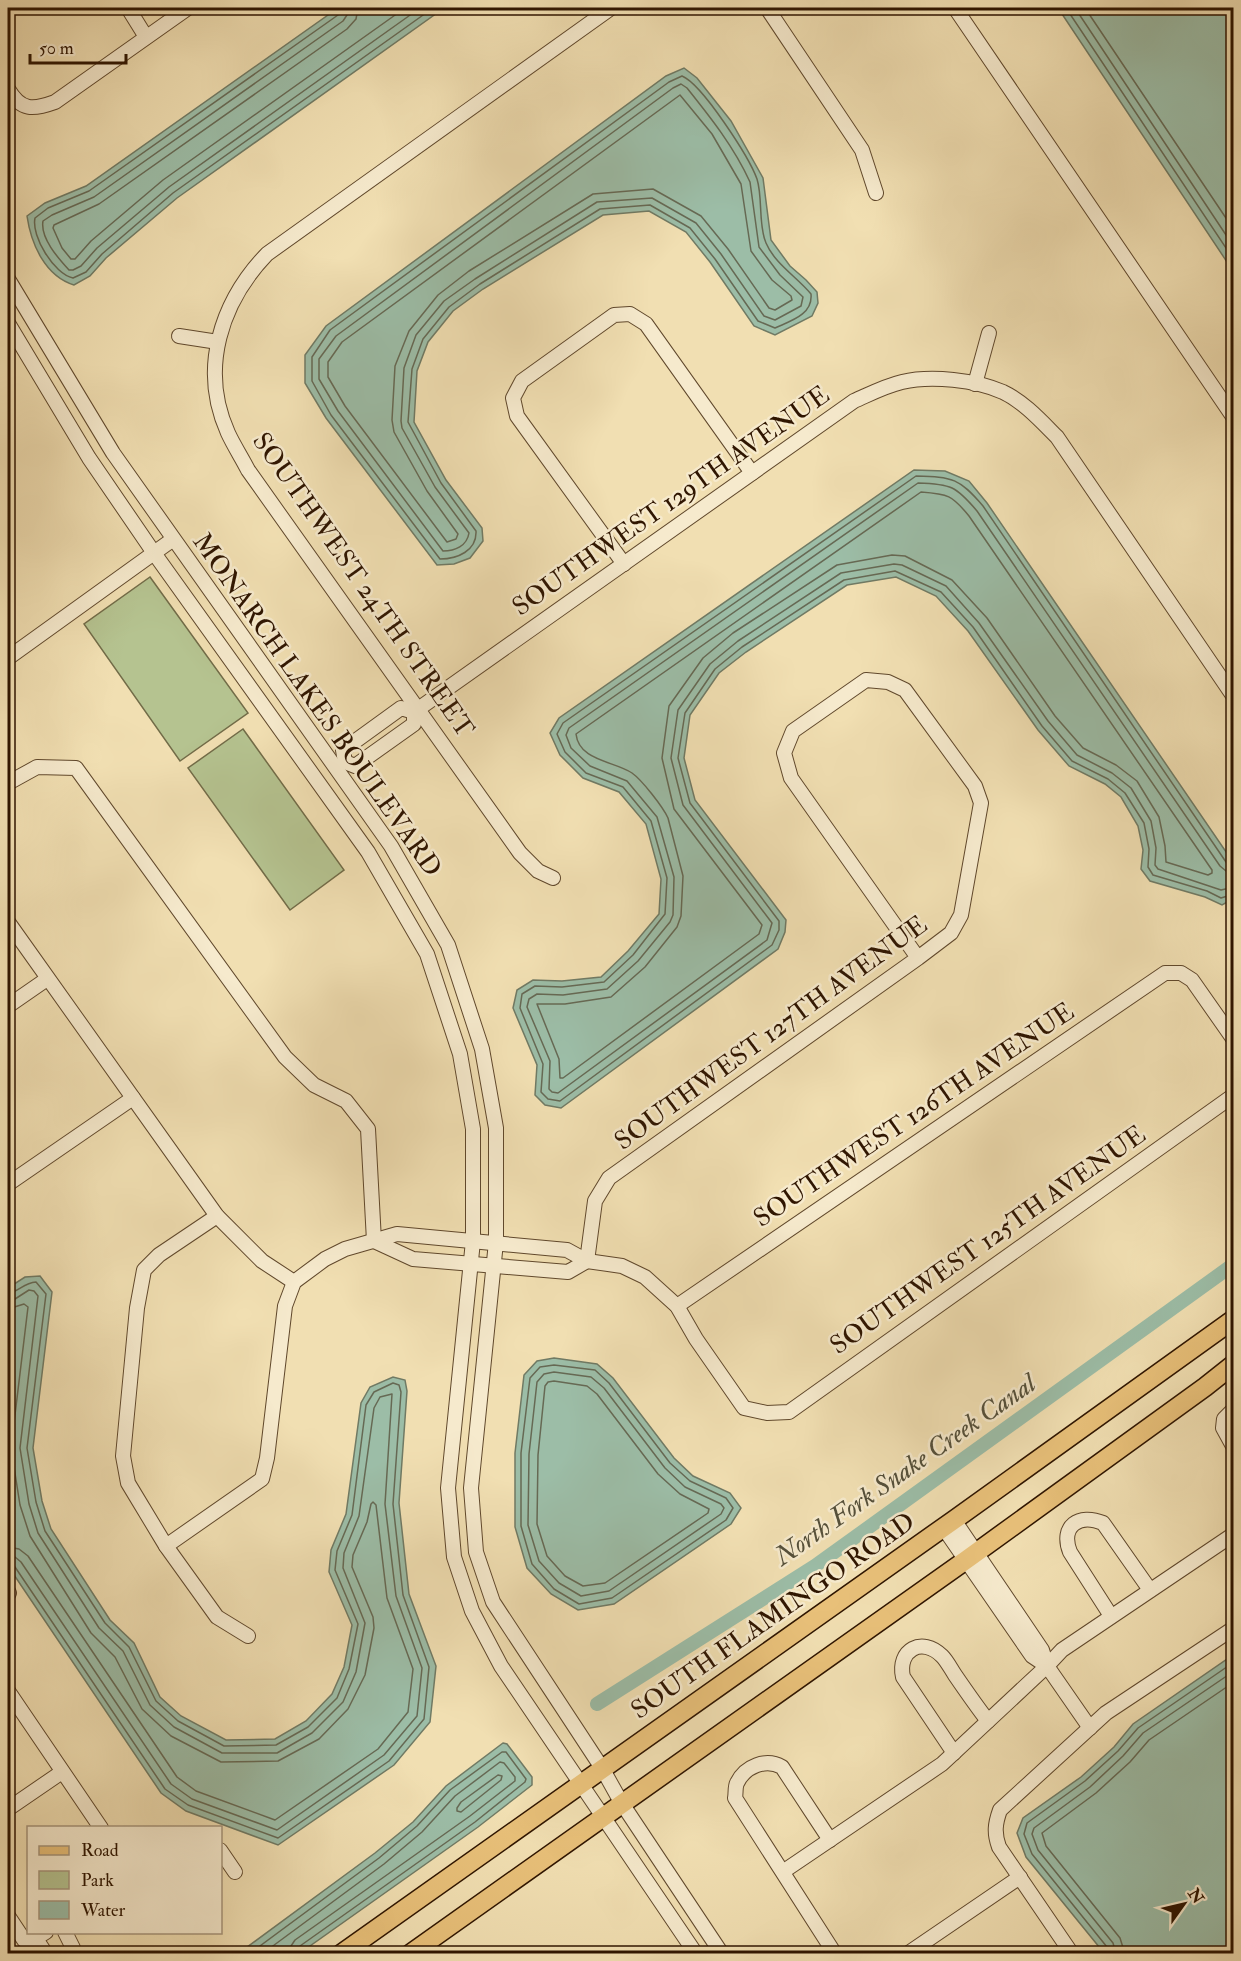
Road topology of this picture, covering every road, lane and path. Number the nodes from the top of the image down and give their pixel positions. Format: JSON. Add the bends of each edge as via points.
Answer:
{"nodes":[{"id":1,"x":128,"y":8,"type":"edge"},
{"id":2,"x":188,"y":8,"type":"edge"},
{"id":3,"x":611,"y":8,"type":"edge"},
{"id":4,"x":768,"y":8,"type":"edge"},
{"id":5,"x":955,"y":8,"type":"edge"},
{"id":6,"x":146,"y":37,"type":"junction"},
{"id":7,"x":8,"y":89,"type":"edge"},
{"id":8,"x":876,"y":193,"type":"dead end"},
{"id":9,"x":8,"y":279,"type":"edge"},
{"id":10,"x":8,"y":323,"type":"edge"},
{"id":11,"x":989,"y":333,"type":"dead end"},
{"id":12,"x":179,"y":336,"type":"dead end"},
{"id":13,"x":218,"y":342,"type":"junction"},
{"id":14,"x":975,"y":384,"type":"junction"},
{"id":15,"x":1233,"y":418,"type":"edge"},
{"id":16,"x":752,"y":473,"type":"junction"},
{"id":17,"x":172,"y":540,"type":"junction"},
{"id":18,"x":154,"y":553,"type":"junction"},
{"id":19,"x":624,"y":564,"type":"junction"},
{"id":20,"x":8,"y":658,"type":"edge"},
{"id":21,"x":1233,"y":697,"type":"edge"},
{"id":22,"x":417,"y":711,"type":"junction"},
{"id":23,"x":340,"y":766,"type":"junction"},
{"id":24,"x":8,"y":783,"type":"edge"},
{"id":25,"x":553,"y":878,"type":"dead end"},
{"id":26,"x":8,"y":922,"type":"edge"},
{"id":27,"x":918,"y":958,"type":"junction"},
{"id":28,"x":47,"y":979,"type":"junction"},
{"id":29,"x":8,"y":1006,"type":"edge"},
{"id":30,"x":1233,"y":1040,"type":"edge"},
{"id":31,"x":1233,"y":1095,"type":"edge"},
{"id":32,"x":133,"y":1098,"type":"junction"},
{"id":33,"x":8,"y":1184,"type":"edge"},
{"id":34,"x":217,"y":1216,"type":"junction"},
{"id":35,"x":374,"y":1241,"type":"junction"},
{"id":36,"x":473,"y":1241,"type":"junction"},
{"id":37,"x":496,"y":1242,"type":"junction"},
{"id":38,"x":587,"y":1261,"type":"junction"},
{"id":39,"x":470,"y":1263,"type":"junction"},
{"id":40,"x":494,"y":1266,"type":"junction"},
{"id":41,"x":294,"y":1282,"type":"junction"},
{"id":42,"x":677,"y":1306,"type":"junction"},
{"id":43,"x":1233,"y":1319,"type":"edge"},
{"id":44,"x":1233,"y":1364,"type":"edge"},
{"id":45,"x":1233,"y":1409,"type":"edge"},
{"id":46,"x":1233,"y":1448,"type":"edge"},
{"id":47,"x":949,"y":1524,"type":"junction"},
{"id":48,"x":1233,"y":1533,"type":"edge"},
{"id":49,"x":166,"y":1546,"type":"junction"},
{"id":50,"x":971,"y":1556,"type":"junction"},
{"id":51,"x":1149,"y":1590,"type":"junction"},
{"id":52,"x":1111,"y":1616,"type":"junction"},
{"id":53,"x":1233,"y":1628,"type":"edge"},
{"id":54,"x":248,"y":1636,"type":"dead end"},
{"id":55,"x":1047,"y":1666,"type":"junction"},
{"id":56,"x":8,"y":1690,"type":"edge"},
{"id":57,"x":988,"y":1721,"type":"junction"},
{"id":58,"x":1090,"y":1728,"type":"junction"},
{"id":59,"x":954,"y":1753,"type":"junction"},
{"id":60,"x":602,"y":1768,"type":"junction"},
{"id":61,"x":63,"y":1772,"type":"junction"},
{"id":62,"x":580,"y":1784,"type":"junction"},
{"id":63,"x":621,"y":1802,"type":"junction"},
{"id":64,"x":8,"y":1809,"type":"edge"},
{"id":65,"x":603,"y":1815,"type":"junction"},
{"id":66,"x":100,"y":1826,"type":"edge"},
{"id":67,"x":830,"y":1840,"type":"junction"},
{"id":68,"x":222,"y":1853,"type":"edge"},
{"id":69,"x":784,"y":1871,"type":"junction"},
{"id":70,"x":235,"y":1872,"type":"dead end"},
{"id":71,"x":1020,"y":1877,"type":"junction"},
{"id":72,"x":8,"y":1916,"type":"edge"},
{"id":73,"x":66,"y":1934,"type":"edge"},
{"id":74,"x":37,"y":1938,"type":"edge"},
{"id":75,"x":46,"y":1953,"type":"edge"},
{"id":76,"x":73,"y":1953,"type":"edge"},
{"id":77,"x":341,"y":1953,"type":"edge"},
{"id":78,"x":410,"y":1953,"type":"edge"},
{"id":79,"x":696,"y":1953,"type":"edge"},
{"id":80,"x":722,"y":1953,"type":"edge"},
{"id":81,"x":836,"y":1953,"type":"edge"},
{"id":82,"x":907,"y":1953,"type":"edge"},
{"id":83,"x":1072,"y":1953,"type":"edge"}],
"edges":[{"from":1,"to":6,"type":"street"},
{"from":2,"to":6,"type":"street"},
{"from":3,"to":13,"type":"street","name":"SOUTHWEST 24TH STREET","via":[[267,254],[236,293]]},
{"from":4,"to":8,"type":"street","via":[[862,150]]},
{"from":5,"to":15,"type":"street"},
{"from":6,"to":7,"type":"street","via":[[55,102],[29,107],[20,104]]},
{"from":9,"to":17,"type":"street","name":"MONARCH LAKES BOULEVARD","via":[[113,453]]},
{"from":10,"to":18,"type":"street","name":"MONARCH LAKES BOULEVARD","via":[[89,458]]},
{"from":11,"to":14,"type":"street"},
{"from":12,"to":13,"type":"street"},
{"from":13,"to":22,"type":"street","name":"SOUTHWEST 24TH STREET","via":[[218,398],[228,432],[248,470]]},
{"from":14,"to":16,"type":"street","name":"SOUTHWEST 129TH AVENUE","via":[[943,379],[905,381],[884,387],[854,400]]},
{"from":14,"to":21,"type":"street","name":"SOUTHWEST 129TH AVENUE","via":[[1004,393],[1033,413],[1057,437]]},
{"from":16,"to":19,"type":"street","name":"SOUTHWEST 129TH AVENUE"},
{"from":16,"to":19,"type":"street","via":[[646,324],[630,314],[614,315],[522,381],[513,398],[517,416]]},
{"from":17,"to":18,"type":"street"},
{"from":17,"to":23,"type":"street","name":"MONARCH LAKES BOULEVARD"},
{"from":18,"to":20,"type":"street"},
{"from":18,"to":36,"type":"street","name":"MONARCH LAKES BOULEVARD","via":[[368,852],[427,954],[460,1054],[473,1129]]},
{"from":19,"to":22,"type":"street","name":"SOUTHWEST 129TH AVENUE"},
{"from":22,"to":23,"type":"street","name":"SOUTHWEST 129TH AVENUE","via":[[414,724],[355,766]]},
{"from":22,"to":23,"type":"street","name":"SOUTHWEST 129TH AVENUE","via":[[401,708],[343,750]]},
{"from":22,"to":25,"type":"street","name":"SOUTHWEST 24TH STREET","via":[[520,853],[538,871]]},
{"from":23,"to":37,"type":"street","name":"MONARCH LAKES BOULEVARD","via":[[448,945],[482,1049],[496,1128]]},
{"from":24,"to":35,"type":"street","via":[[37,767],[76,768],[285,1057],[314,1085],[346,1101],[368,1129]]},
{"from":26,"to":28,"type":"street"},
{"from":27,"to":27,"type":"street","name":"SOUTHWEST 127TH AVENUE","via":[[791,778],[784,753],[793,731],[866,680],[888,682],[905,690],[975,786],[981,803],[961,915],[951,933]]},
{"from":27,"to":38,"type":"street","name":"SOUTHWEST 127TH AVENUE","via":[[609,1178],[595,1201]]},
{"from":28,"to":29,"type":"street"},
{"from":28,"to":32,"type":"street"},
{"from":30,"to":42,"type":"street","name":"SOUTHWEST 126TH AVENUE","via":[[1192,980],[1181,974],[1165,973]]},
{"from":31,"to":42,"type":"street","name":"SOUTHWEST 125TH AVENUE","via":[[789,1412],[744,1408]]},
{"from":32,"to":33,"type":"street"},
{"from":32,"to":34,"type":"street"},
{"from":34,"to":41,"type":"street","via":[[262,1261]]},
{"from":34,"to":49,"type":"street","via":[[159,1255],[144,1270],[137,1308],[123,1455],[128,1483]]},
{"from":35,"to":36,"type":"street","via":[[397,1234]]},
{"from":35,"to":39,"type":"street","via":[[413,1259]]},
{"from":35,"to":41,"type":"street","via":[[325,1259]]},
{"from":36,"to":37,"type":"street"},
{"from":36,"to":39,"type":"street","name":"MONARCH LAKES BOULEVARD"},
{"from":37,"to":38,"type":"street","via":[[567,1250]]},
{"from":37,"to":40,"type":"street","name":"MONARCH LAKES BOULEVARD"},
{"from":38,"to":40,"type":"street","via":[[568,1272]]},
{"from":38,"to":42,"type":"street","via":[[622,1266],[645,1277]]},
{"from":39,"to":40,"type":"street"},
{"from":39,"to":62,"type":"street","name":"MONARCH LAKES BOULEVARD","via":[[448,1488],[454,1557],[472,1611],[501,1666]]},
{"from":40,"to":60,"type":"street","name":"MONARCH LAKES BOULEVARD","via":[[471,1488],[476,1552],[493,1602]]},
{"from":41,"to":49,"type":"street","via":[[285,1306],[262,1479]]},
{"from":43,"to":47,"type":"main road","name":"SOUTH FLAMINGO ROAD"},
{"from":44,"to":50,"type":"main road"},
{"from":45,"to":46,"type":"street","via":[[1224,1419],[1223,1428]]},
{"from":47,"to":50,"type":"street"},
{"from":47,"to":60,"type":"main road","name":"SOUTH FLAMINGO ROAD"},
{"from":48,"to":51,"type":"street"},
{"from":49,"to":54,"type":"street","via":[[218,1617]]},
{"from":50,"to":55,"type":"street","via":[[1017,1623],[1042,1650]]},
{"from":50,"to":63,"type":"main road"},
{"from":51,"to":52,"type":"street"},
{"from":51,"to":52,"type":"street","via":[[1103,1523],[1080,1519],[1072,1526],[1066,1543]]},
{"from":52,"to":55,"type":"street","via":[[1062,1650]]},
{"from":53,"to":58,"type":"street","via":[[1106,1713]]},
{"from":55,"to":57,"type":"street"},
{"from":55,"to":58,"type":"street"},
{"from":56,"to":61,"type":"street"},
{"from":57,"to":59,"type":"street"},
{"from":57,"to":59,"type":"street","via":[[942,1656],[930,1648],[907,1652],[901,1669],[903,1677]]},
{"from":58,"to":71,"type":"street","via":[[1000,1810],[995,1834],[999,1847]]},
{"from":59,"to":67,"type":"street"},
{"from":60,"to":62,"type":"main road","name":"SOUTH FLAMINGO ROAD"},
{"from":60,"to":63,"type":"street","name":"MONARCH LAKES BOULEVARD"},
{"from":61,"to":64,"type":"street"},
{"from":61,"to":66,"type":"street"},
{"from":62,"to":65,"type":"street","name":"MONARCH LAKES BOULEVARD"},
{"from":62,"to":77,"type":"main road","name":"SOUTH FLAMINGO ROAD"},
{"from":63,"to":65,"type":"main road"},
{"from":63,"to":80,"type":"street","name":"MONARCH LAKES BOULEVARD"},
{"from":65,"to":78,"type":"main road"},
{"from":65,"to":79,"type":"street","name":"MONARCH LAKES BOULEVARD"},
{"from":67,"to":69,"type":"street"},
{"from":67,"to":69,"type":"street","via":[[782,1767],[761,1763],[745,1773],[736,1785],[735,1798]]},
{"from":68,"to":70,"type":"street"},
{"from":69,"to":81,"type":"street"},
{"from":71,"to":82,"type":"street"},
{"from":71,"to":83,"type":"street"},
{"from":72,"to":74,"type":"street","via":[[24,1940]]},
{"from":73,"to":76,"type":"street"},
{"from":74,"to":75,"type":"street"}]}
